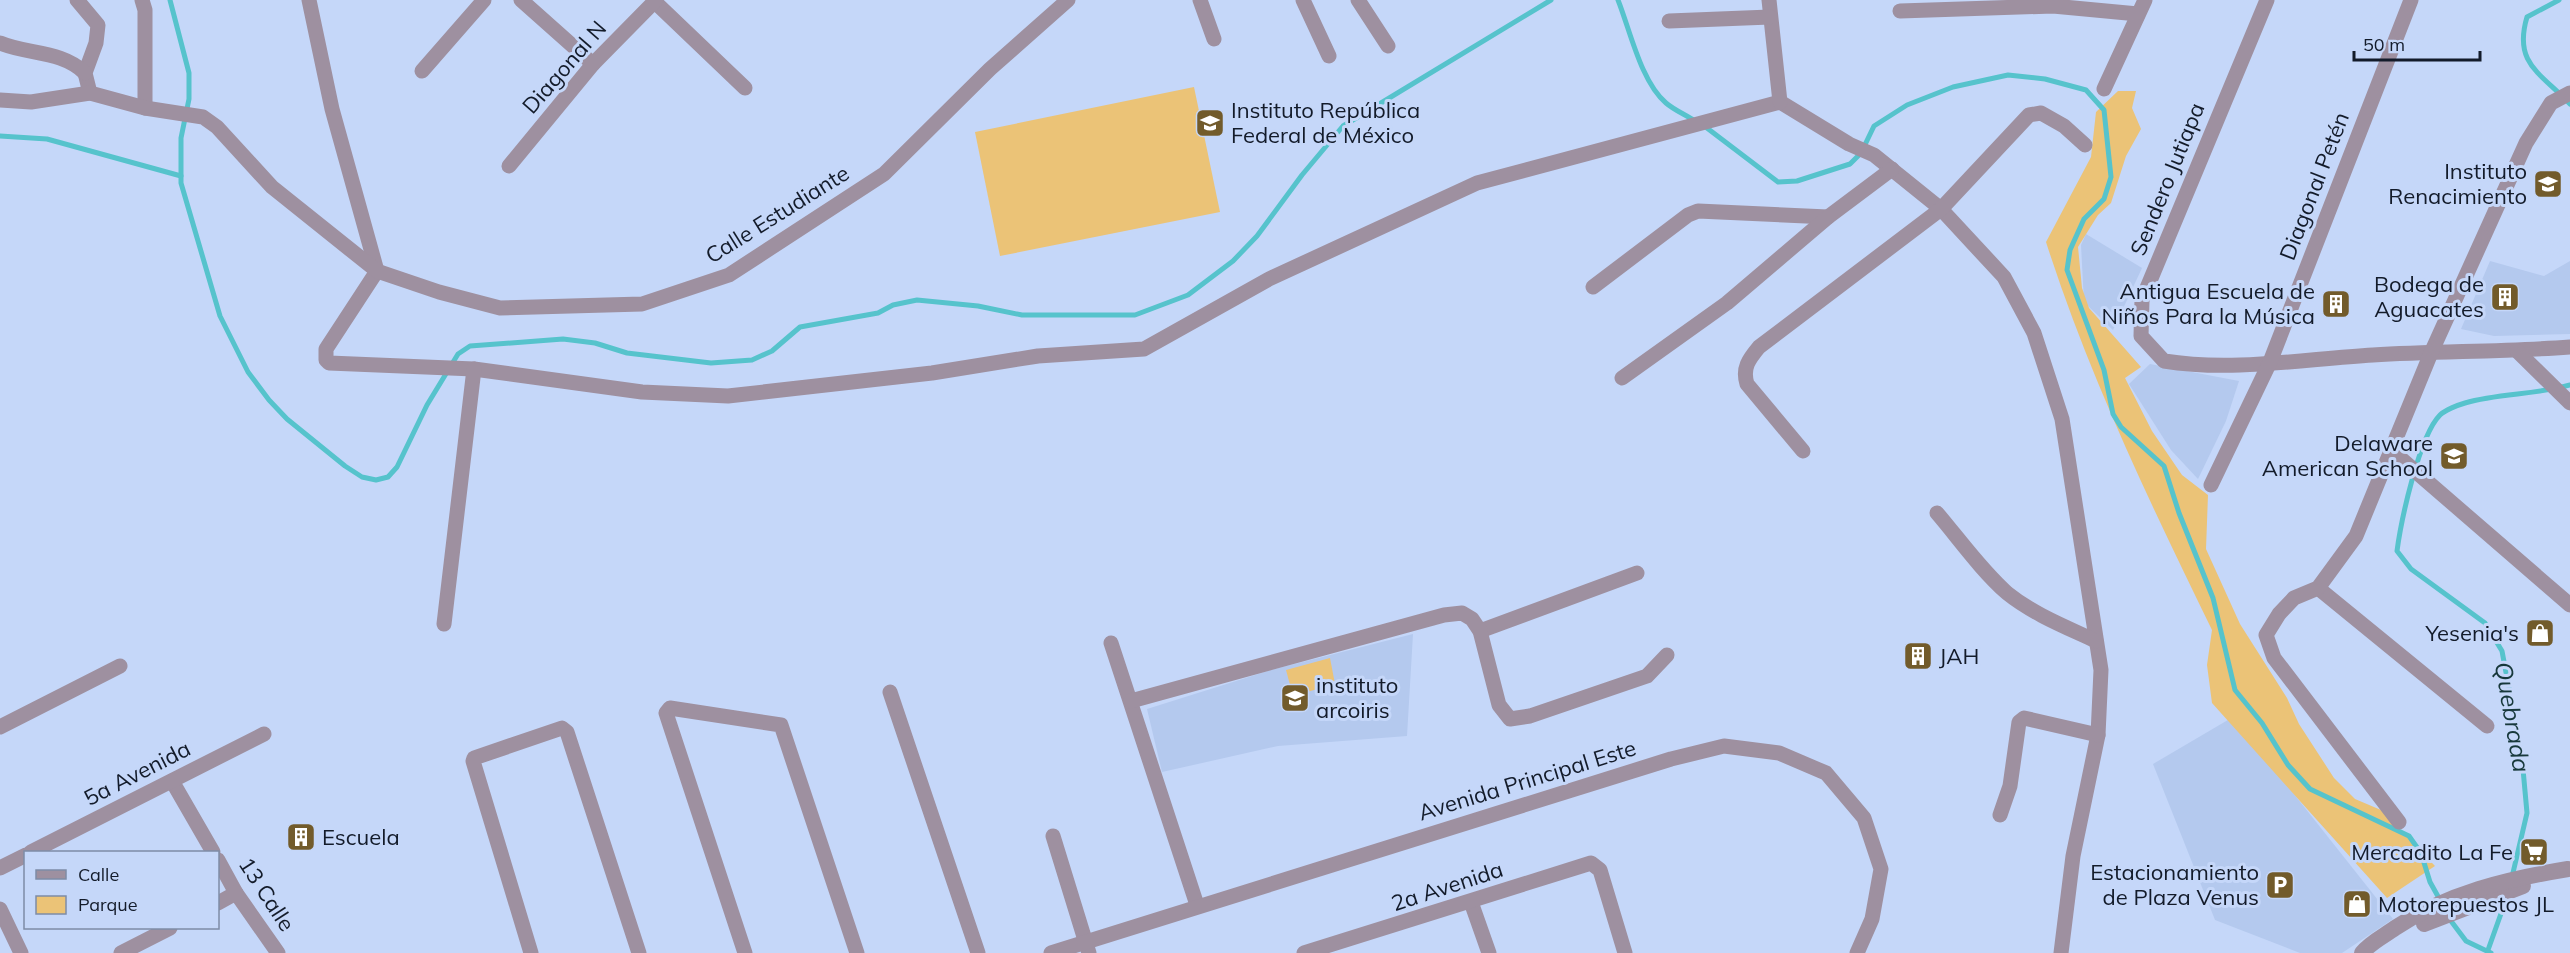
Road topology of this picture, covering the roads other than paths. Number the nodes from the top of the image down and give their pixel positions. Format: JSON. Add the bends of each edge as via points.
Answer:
{"nodes":[{"id":1,"x":77,"y":0,"type":"edge"},
{"id":2,"x":142,"y":0,"type":"edge"},
{"id":3,"x":309,"y":0,"type":"edge"},
{"id":4,"x":484,"y":0,"type":"edge"},
{"id":5,"x":521,"y":0,"type":"edge"},
{"id":6,"x":1068,"y":0,"type":"edge"},
{"id":7,"x":1200,"y":0,"type":"edge"},
{"id":8,"x":1303,"y":0,"type":"edge"},
{"id":9,"x":1358,"y":0,"type":"edge"},
{"id":10,"x":1769,"y":0,"type":"edge"},
{"id":11,"x":2145,"y":0,"type":"edge"},
{"id":12,"x":2267,"y":0,"type":"edge"},
{"id":13,"x":2411,"y":0,"type":"edge"},
{"id":14,"x":656,"y":1,"type":"edge"},
{"id":15,"x":1900,"y":11,"type":"dead end"},
{"id":16,"x":2138,"y":14,"type":"junction"},
{"id":17,"x":1770,"y":17,"type":"junction"},
{"id":18,"x":1669,"y":21,"type":"dead end"},
{"id":19,"x":1214,"y":39,"type":"dead end"},
{"id":20,"x":0,"y":43,"type":"edge"},
{"id":21,"x":1388,"y":46,"type":"dead end"},
{"id":22,"x":1329,"y":56,"type":"dead end"},
{"id":23,"x":592,"y":64,"type":"junction"},
{"id":24,"x":422,"y":71,"type":"dead end"},
{"id":25,"x":86,"y":73,"type":"junction"},
{"id":26,"x":744,"y":88,"type":"dead end"},
{"id":27,"x":2104,"y":89,"type":"dead end"},
{"id":28,"x":90,"y":93,"type":"junction"},
{"id":29,"x":2570,"y":93,"type":"edge"},
{"id":30,"x":0,"y":100,"type":"edge"},
{"id":31,"x":1780,"y":102,"type":"junction"},
{"id":32,"x":145,"y":108,"type":"junction"},
{"id":33,"x":2085,"y":146,"type":"dead end"},
{"id":34,"x":509,"y":166,"type":"dead end"},
{"id":35,"x":1892,"y":169,"type":"junction"},
{"id":36,"x":1941,"y":209,"type":"junction"},
{"id":37,"x":1828,"y":217,"type":"junction"},
{"id":38,"x":377,"y":271,"type":"junction"},
{"id":39,"x":1593,"y":287,"type":"dead end"},
{"id":40,"x":2570,"y":347,"type":"edge"},
{"id":41,"x":2517,"y":351,"type":"junction"},
{"id":42,"x":2431,"y":352,"type":"junction"},
{"id":43,"x":2270,"y":362,"type":"junction"},
{"id":44,"x":474,"y":369,"type":"junction"},
{"id":45,"x":1622,"y":378,"type":"dead end"},
{"id":46,"x":2570,"y":403,"type":"edge"},
{"id":47,"x":1803,"y":451,"type":"dead end"},
{"id":48,"x":2392,"y":451,"type":"junction"},
{"id":49,"x":2211,"y":485,"type":"dead end"},
{"id":50,"x":1937,"y":513,"type":"dead end"},
{"id":51,"x":1636,"y":573,"type":"dead end"},
{"id":52,"x":2318,"y":588,"type":"junction"},
{"id":53,"x":2570,"y":605,"type":"edge"},
{"id":54,"x":444,"y":624,"type":"dead end"},
{"id":55,"x":1480,"y":631,"type":"junction"},
{"id":56,"x":2096,"y":641,"type":"junction"},
{"id":57,"x":1111,"y":643,"type":"dead end"},
{"id":58,"x":1667,"y":655,"type":"dead end"},
{"id":59,"x":120,"y":666,"type":"dead end"},
{"id":60,"x":890,"y":692,"type":"dead end"},
{"id":61,"x":1131,"y":701,"type":"junction"},
{"id":62,"x":2487,"y":726,"type":"dead end"},
{"id":63,"x":0,"y":727,"type":"edge"},
{"id":64,"x":264,"y":734,"type":"dead end"},
{"id":65,"x":2098,"y":735,"type":"junction"},
{"id":66,"x":172,"y":781,"type":"junction"},
{"id":67,"x":2000,"y":815,"type":"dead end"},
{"id":68,"x":2399,"y":822,"type":"dead end"},
{"id":69,"x":1053,"y":836,"type":"dead end"},
{"id":70,"x":33,"y":851,"type":"edge"},
{"id":71,"x":212,"y":851,"type":"edge"},
{"id":72,"x":24,"y":856,"type":"edge"},
{"id":73,"x":219,"y":862,"type":"edge"},
{"id":74,"x":0,"y":868,"type":"edge"},
{"id":75,"x":2569,"y":869,"type":"edge"},
{"id":76,"x":236,"y":893,"type":"junction"},
{"id":77,"x":219,"y":902,"type":"edge"},
{"id":78,"x":1472,"y":902,"type":"junction"},
{"id":79,"x":1197,"y":905,"type":"junction"},
{"id":80,"x":0,"y":909,"type":"edge"},
{"id":81,"x":2418,"y":920,"type":"junction"},
{"id":82,"x":166,"y":929,"type":"edge"},
{"id":83,"x":1087,"y":948,"type":"edge"},
{"id":84,"x":21,"y":953,"type":"edge"},
{"id":85,"x":122,"y":953,"type":"edge"},
{"id":86,"x":278,"y":953,"type":"edge"},
{"id":87,"x":531,"y":953,"type":"edge"},
{"id":88,"x":639,"y":953,"type":"edge"},
{"id":89,"x":744,"y":953,"type":"edge"},
{"id":90,"x":857,"y":953,"type":"edge"},
{"id":91,"x":978,"y":953,"type":"edge"},
{"id":92,"x":1051,"y":953,"type":"edge"},
{"id":93,"x":1304,"y":953,"type":"edge"},
{"id":94,"x":1489,"y":953,"type":"edge"},
{"id":95,"x":1624,"y":953,"type":"edge"},
{"id":96,"x":1857,"y":953,"type":"edge"},
{"id":97,"x":2061,"y":953,"type":"edge"},
{"id":98,"x":2362,"y":953,"type":"edge"},
{"id":99,"x":2378,"y":953,"type":"edge"}],
"edges":[{"from":1,"to":25,"type":"street","via":[[98,25]]},
{"from":2,"to":32,"type":"street"},
{"from":3,"to":38,"type":"street","via":[[332,109]]},
{"from":4,"to":24,"type":"street"},
{"from":5,"to":23,"type":"street"},
{"from":6,"to":38,"type":"street","name":"Calle Estudiante","via":[[990,69],[884,174],[729,275],[642,304],[500,308]]},
{"from":7,"to":19,"type":"street"},
{"from":8,"to":22,"type":"street"},
{"from":9,"to":21,"type":"street"},
{"from":10,"to":17,"type":"street"},
{"from":11,"to":16,"type":"street"},
{"from":12,"to":43,"type":"street","name":"Sendero Jutiapa","via":[[2142,300],[2141,336],[2164,361],[2228,367]]},
{"from":13,"to":43,"type":"street","name":"Diagonal Petén"},
{"from":14,"to":23,"type":"street","name":"Diagonal N"},
{"from":14,"to":26,"type":"street"},
{"from":15,"to":16,"type":"street","via":[[2053,6]]},
{"from":16,"to":27,"type":"street"},
{"from":17,"to":18,"type":"street"},
{"from":17,"to":31,"type":"street"},
{"from":20,"to":25,"type":"street","via":[[75,63]]},
{"from":23,"to":34,"type":"street","name":"Diagonal N"},
{"from":25,"to":28,"type":"street"},
{"from":28,"to":30,"type":"street","via":[[31,102]]},
{"from":28,"to":32,"type":"street","name":"Calle Estudiante"},
{"from":29,"to":42,"type":"street","via":[[2551,103],[2526,143]]},
{"from":31,"to":35,"type":"street"},
{"from":31,"to":44,"type":"street","via":[[1477,183],[1300,264],[1144,349],[1038,356],[932,373],[728,396],[642,392]]},
{"from":32,"to":38,"type":"street","name":"Calle Estudiante","via":[[203,117],[272,187]]},
{"from":33,"to":36,"type":"street","via":[[2064,126],[2041,113],[2029,115]]},
{"from":35,"to":36,"type":"street"},
{"from":35,"to":37,"type":"street"},
{"from":36,"to":47,"type":"street","via":[[1759,347],[1746,365],[1747,384]]},
{"from":36,"to":56,"type":"street","via":[[2004,277],[2034,333],[2062,419]]},
{"from":37,"to":39,"type":"street","via":[[1698,211]]},
{"from":37,"to":45,"type":"street","via":[[1727,303]]},
{"from":38,"to":44,"type":"street","via":[[326,349],[329,363]]},
{"from":40,"to":41,"type":"street","name":"Sendero Jutiapa"},
{"from":41,"to":42,"type":"street","name":"Sendero Jutiapa"},
{"from":41,"to":46,"type":"street"},
{"from":42,"to":43,"type":"street","name":"Sendero Jutiapa"},
{"from":42,"to":48,"type":"street"},
{"from":43,"to":49,"type":"street","name":"Diagonal Petén"},
{"from":44,"to":54,"type":"street"},
{"from":48,"to":52,"type":"street","via":[[2356,536]]},
{"from":48,"to":53,"type":"street"},
{"from":50,"to":56,"type":"street","via":[[2009,594],[2038,614]]},
{"from":51,"to":55,"type":"street"},
{"from":52,"to":62,"type":"street"},
{"from":52,"to":68,"type":"street","via":[[2294,598],[2266,635],[2274,658]]},
{"from":55,"to":58,"type":"street","via":[[1499,705],[1510,719],[1530,716],[1647,676]]},
{"from":55,"to":61,"type":"street","via":[[1472,619],[1462,614],[1444,615]]},
{"from":56,"to":65,"type":"street","via":[[2101,670]]},
{"from":57,"to":61,"type":"street"},
{"from":59,"to":63,"type":"street"},
{"from":60,"to":91,"type":"street"},
{"from":61,"to":79,"type":"street"},
{"from":64,"to":66,"type":"street","name":"5a Avenida"},
{"from":65,"to":67,"type":"street","via":[[2024,718],[2019,722],[2010,786]]},
{"from":65,"to":97,"type":"street","via":[[2073,856]]},
{"from":66,"to":70,"type":"street","name":"5a Avenida"},
{"from":66,"to":71,"type":"street","name":"13 Calle"},
{"from":69,"to":83,"type":"street"},
{"from":72,"to":74,"type":"street"},
{"from":73,"to":76,"type":"street","name":"13 Calle"},
{"from":75,"to":81,"type":"street","via":[[2472,891]]},
{"from":76,"to":77,"type":"street"},
{"from":76,"to":86,"type":"street","name":"13 Calle"},
{"from":78,"to":93,"type":"street","name":"2a Avenida"},
{"from":78,"to":94,"type":"street"},
{"from":78,"to":95,"type":"street","name":"2a Avenida","via":[[1592,863],[1600,870]]},
{"from":79,"to":83,"type":"street","name":"Avenida Principal Este"},
{"from":79,"to":96,"type":"street","name":"Avenida Principal Este","via":[[1724,746],[1779,753],[1826,774],[1864,818],[1881,869],[1872,919]]},
{"from":80,"to":84,"type":"street"},
{"from":81,"to":98,"type":"street"},
{"from":81,"to":99,"type":"street"},
{"from":82,"to":85,"type":"street"},
{"from":83,"to":92,"type":"street","name":"Avenida Principal Este"},
{"from":87,"to":88,"type":"street","via":[[473,761],[562,728],[567,732]]},
{"from":89,"to":90,"type":"street","via":[[666,713],[670,708],[781,726]]}]}
